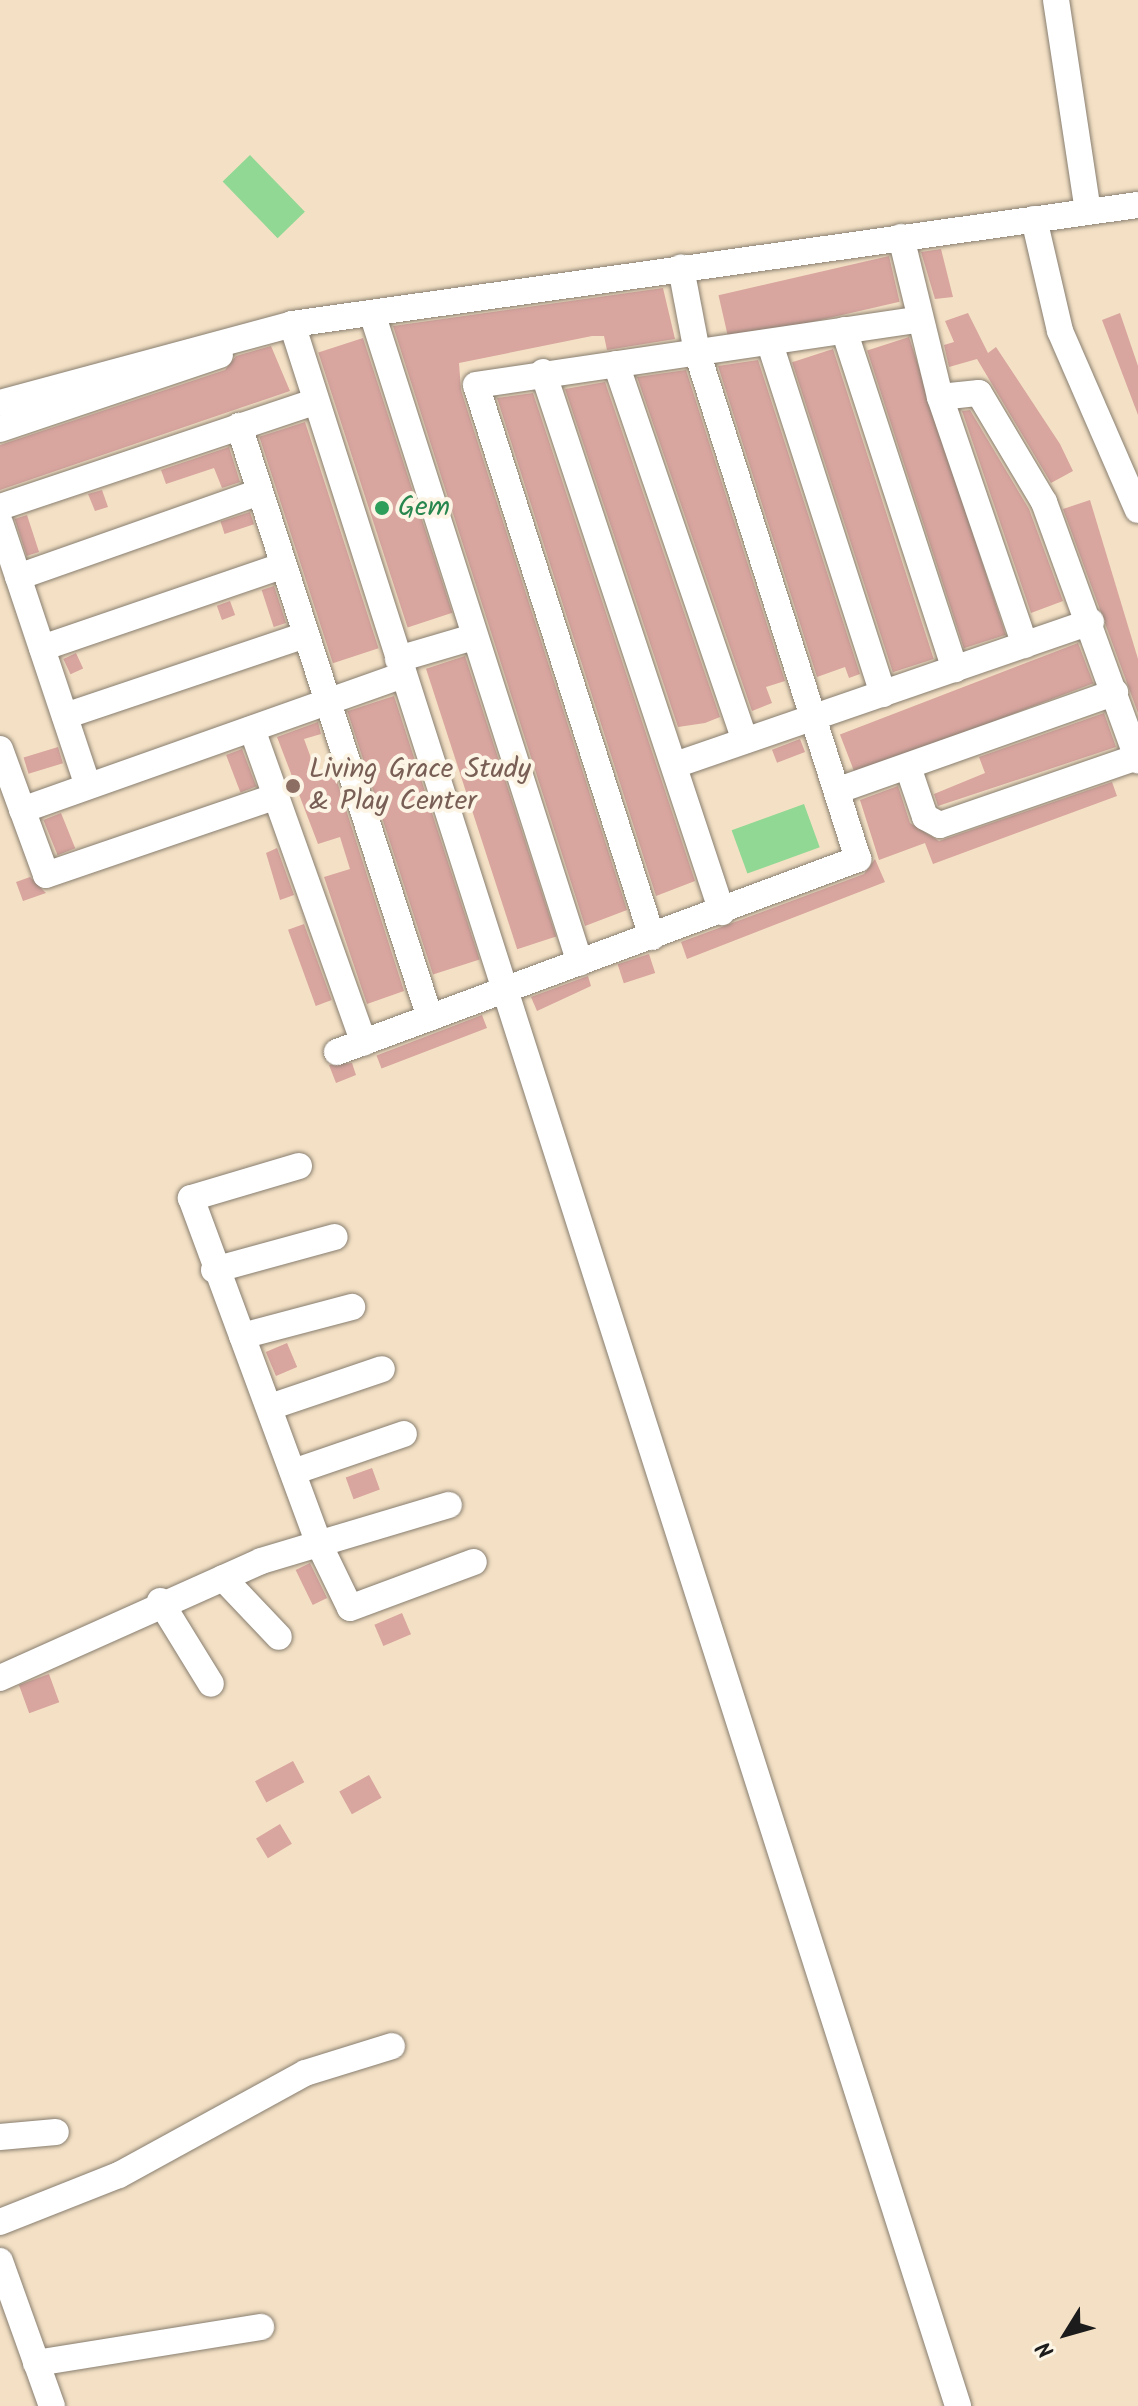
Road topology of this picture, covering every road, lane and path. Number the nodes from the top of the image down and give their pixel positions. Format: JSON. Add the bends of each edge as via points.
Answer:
{"nodes":[{"id":1,"x":1056,"y":0,"type":"edge"},
{"id":2,"x":1138,"y":207,"type":"edge"},
{"id":3,"x":1088,"y":211,"type":"junction"},
{"id":4,"x":1034,"y":219,"type":"junction"},
{"id":5,"x":901,"y":237,"type":"junction"},
{"id":6,"x":681,"y":268,"type":"junction"},
{"id":7,"x":372,"y":313,"type":"junction"},
{"id":8,"x":917,"y":320,"type":"junction"},
{"id":9,"x":292,"y":324,"type":"junction"},
{"id":10,"x":844,"y":330,"type":"junction"},
{"id":11,"x":226,"y":338,"type":"junction"},
{"id":12,"x":770,"y":344,"type":"junction"},
{"id":13,"x":697,"y":352,"type":"junction"},
{"id":14,"x":616,"y":364,"type":"junction"},
{"id":15,"x":543,"y":372,"type":"junction"},
{"id":16,"x":940,"y":397,"type":"junction"},
{"id":17,"x":316,"y":401,"type":"junction"},
{"id":18,"x":0,"y":403,"type":"edge"},
{"id":19,"x":239,"y":426,"type":"junction"},
{"id":20,"x":0,"y":429,"type":"edge"},
{"id":21,"x":259,"y":492,"type":"junction"},
{"id":22,"x":0,"y":507,"type":"edge"},
{"id":23,"x":1138,"y":510,"type":"edge"},
{"id":24,"x":0,"y":523,"type":"edge"},
{"id":25,"x":282,"y":566,"type":"junction"},
{"id":26,"x":18,"y":577,"type":"junction"},
{"id":27,"x":1091,"y":622,"type":"junction"},
{"id":28,"x":305,"y":635,"type":"junction"},
{"id":29,"x":473,"y":637,"type":"junction"},
{"id":30,"x":1025,"y":645,"type":"junction"},
{"id":31,"x":42,"y":648,"type":"junction"},
{"id":32,"x":401,"y":667,"type":"junction"},
{"id":33,"x":955,"y":669,"type":"junction"},
{"id":34,"x":1115,"y":692,"type":"junction"},
{"id":35,"x":883,"y":694,"type":"junction"},
{"id":36,"x":327,"y":702,"type":"junction"},
{"id":37,"x":65,"y":716,"type":"junction"},
{"id":38,"x":814,"y":717,"type":"junction"},
{"id":39,"x":252,"y":729,"type":"junction"},
{"id":40,"x":745,"y":741,"type":"junction"},
{"id":41,"x":0,"y":749,"type":"edge"},
{"id":42,"x":1138,"y":758,"type":"edge"},
{"id":43,"x":675,"y":765,"type":"junction"},
{"id":44,"x":908,"y":767,"type":"junction"},
{"id":45,"x":88,"y":786,"type":"junction"},
{"id":46,"x":839,"y":790,"type":"junction"},
{"id":47,"x":274,"y":797,"type":"junction"},
{"id":48,"x":22,"y":810,"type":"junction"},
{"id":49,"x":722,"y":912,"type":"junction"},
{"id":50,"x":652,"y":937,"type":"junction"},
{"id":51,"x":580,"y":963,"type":"junction"},
{"id":52,"x":506,"y":990,"type":"junction"},
{"id":53,"x":430,"y":1018,"type":"junction"},
{"id":54,"x":364,"y":1043,"type":"junction"},
{"id":55,"x":337,"y":1052,"type":"dead end"},
{"id":56,"x":299,"y":1166,"type":"dead end"},
{"id":57,"x":335,"y":1237,"type":"dead end"},
{"id":58,"x":214,"y":1270,"type":"junction"},
{"id":59,"x":352,"y":1307,"type":"dead end"},
{"id":60,"x":242,"y":1336,"type":"junction"},
{"id":61,"x":382,"y":1369,"type":"dead end"},
{"id":62,"x":270,"y":1407,"type":"junction"},
{"id":63,"x":404,"y":1434,"type":"dead end"},
{"id":64,"x":296,"y":1471,"type":"junction"},
{"id":65,"x":449,"y":1505,"type":"dead end"},
{"id":66,"x":318,"y":1542,"type":"junction"},
{"id":67,"x":474,"y":1562,"type":"dead end"},
{"id":68,"x":223,"y":1578,"type":"junction"},
{"id":69,"x":160,"y":1601,"type":"junction"},
{"id":70,"x":279,"y":1637,"type":"dead end"},
{"id":71,"x":0,"y":1678,"type":"edge"},
{"id":72,"x":211,"y":1684,"type":"dead end"},
{"id":73,"x":392,"y":2046,"type":"dead end"},
{"id":74,"x":56,"y":2132,"type":"dead end"},
{"id":75,"x":0,"y":2137,"type":"edge"},
{"id":76,"x":0,"y":2222,"type":"edge"},
{"id":77,"x":0,"y":2261,"type":"edge"},
{"id":78,"x":8,"y":2310,"type":"edge"},
{"id":79,"x":261,"y":2327,"type":"dead end"},
{"id":80,"x":36,"y":2363,"type":"junction"},
{"id":81,"x":52,"y":2406,"type":"edge"},
{"id":82,"x":958,"y":2406,"type":"edge"}],
"edges":[{"from":1,"to":3,"type":"street"},
{"from":2,"to":3,"type":"street"},
{"from":3,"to":4,"type":"street"},
{"from":4,"to":5,"type":"street"},
{"from":4,"to":23,"type":"street","via":[[1060,331]]},
{"from":5,"to":6,"type":"street"},
{"from":5,"to":8,"type":"street"},
{"from":6,"to":7,"type":"street"},
{"from":6,"to":13,"type":"street"},
{"from":7,"to":9,"type":"street"},
{"from":7,"to":29,"type":"street"},
{"from":8,"to":10,"type":"street"},
{"from":8,"to":16,"type":"street"},
{"from":9,"to":11,"type":"street"},
{"from":9,"to":17,"type":"street"},
{"from":10,"to":12,"type":"street"},
{"from":10,"to":33,"type":"street"},
{"from":11,"to":18,"type":"street"},
{"from":11,"to":20,"type":"street","via":[[227,347],[213,358]]},
{"from":12,"to":13,"type":"street"},
{"from":12,"to":35,"type":"street"},
{"from":13,"to":14,"type":"street"},
{"from":13,"to":38,"type":"street"},
{"from":14,"to":15,"type":"street"},
{"from":14,"to":40,"type":"street"},
{"from":15,"to":43,"type":"street"},
{"from":15,"to":50,"type":"street","via":[[481,381],[474,390]]},
{"from":16,"to":27,"type":"street","via":[[979,393],[1044,502]]},
{"from":16,"to":30,"type":"street"},
{"from":17,"to":19,"type":"street"},
{"from":17,"to":32,"type":"street"},
{"from":19,"to":21,"type":"street"},
{"from":19,"to":22,"type":"street"},
{"from":21,"to":25,"type":"street"},
{"from":21,"to":26,"type":"street"},
{"from":24,"to":26,"type":"street"},
{"from":25,"to":28,"type":"street"},
{"from":25,"to":31,"type":"street"},
{"from":26,"to":31,"type":"street"},
{"from":27,"to":30,"type":"street"},
{"from":27,"to":34,"type":"street"},
{"from":28,"to":36,"type":"street"},
{"from":28,"to":37,"type":"street"},
{"from":29,"to":32,"type":"street"},
{"from":29,"to":51,"type":"street"},
{"from":30,"to":33,"type":"street"},
{"from":31,"to":37,"type":"street"},
{"from":32,"to":36,"type":"street"},
{"from":32,"to":52,"type":"street"},
{"from":33,"to":35,"type":"street"},
{"from":34,"to":42,"type":"street"},
{"from":34,"to":44,"type":"street"},
{"from":35,"to":38,"type":"street"},
{"from":36,"to":39,"type":"street"},
{"from":36,"to":53,"type":"street"},
{"from":37,"to":45,"type":"street"},
{"from":38,"to":40,"type":"street"},
{"from":38,"to":46,"type":"street"},
{"from":39,"to":45,"type":"street"},
{"from":39,"to":47,"type":"street"},
{"from":40,"to":43,"type":"street"},
{"from":41,"to":48,"type":"street"},
{"from":42,"to":44,"type":"street","via":[[940,825],[925,817]]},
{"from":43,"to":49,"type":"street"},
{"from":44,"to":46,"type":"street"},
{"from":45,"to":48,"type":"street"},
{"from":46,"to":49,"type":"street","via":[[860,852],[853,864]]},
{"from":47,"to":48,"type":"street","via":[[51,875],[41,868]]},
{"from":47,"to":54,"type":"street"},
{"from":49,"to":50,"type":"street"},
{"from":50,"to":51,"type":"street"},
{"from":51,"to":52,"type":"street"},
{"from":52,"to":53,"type":"street"},
{"from":52,"to":82,"type":"street"},
{"from":53,"to":54,"type":"street"},
{"from":54,"to":55,"type":"street"},
{"from":56,"to":58,"type":"street","via":[[191,1198]]},
{"from":57,"to":58,"type":"street"},
{"from":58,"to":60,"type":"street"},
{"from":59,"to":60,"type":"street"},
{"from":60,"to":62,"type":"street"},
{"from":61,"to":62,"type":"street"},
{"from":62,"to":64,"type":"street"},
{"from":63,"to":64,"type":"street"},
{"from":64,"to":66,"type":"street"},
{"from":65,"to":66,"type":"street"},
{"from":66,"to":67,"type":"street","via":[[350,1608]]},
{"from":66,"to":68,"type":"street"},
{"from":68,"to":69,"type":"street"},
{"from":68,"to":70,"type":"street"},
{"from":69,"to":71,"type":"street"},
{"from":69,"to":72,"type":"street"},
{"from":73,"to":76,"type":"street","via":[[305,2073],[119,2175]]},
{"from":74,"to":75,"type":"street"},
{"from":77,"to":78,"type":"street"},
{"from":78,"to":80,"type":"street"},
{"from":79,"to":80,"type":"street"},
{"from":80,"to":81,"type":"street"}]}
